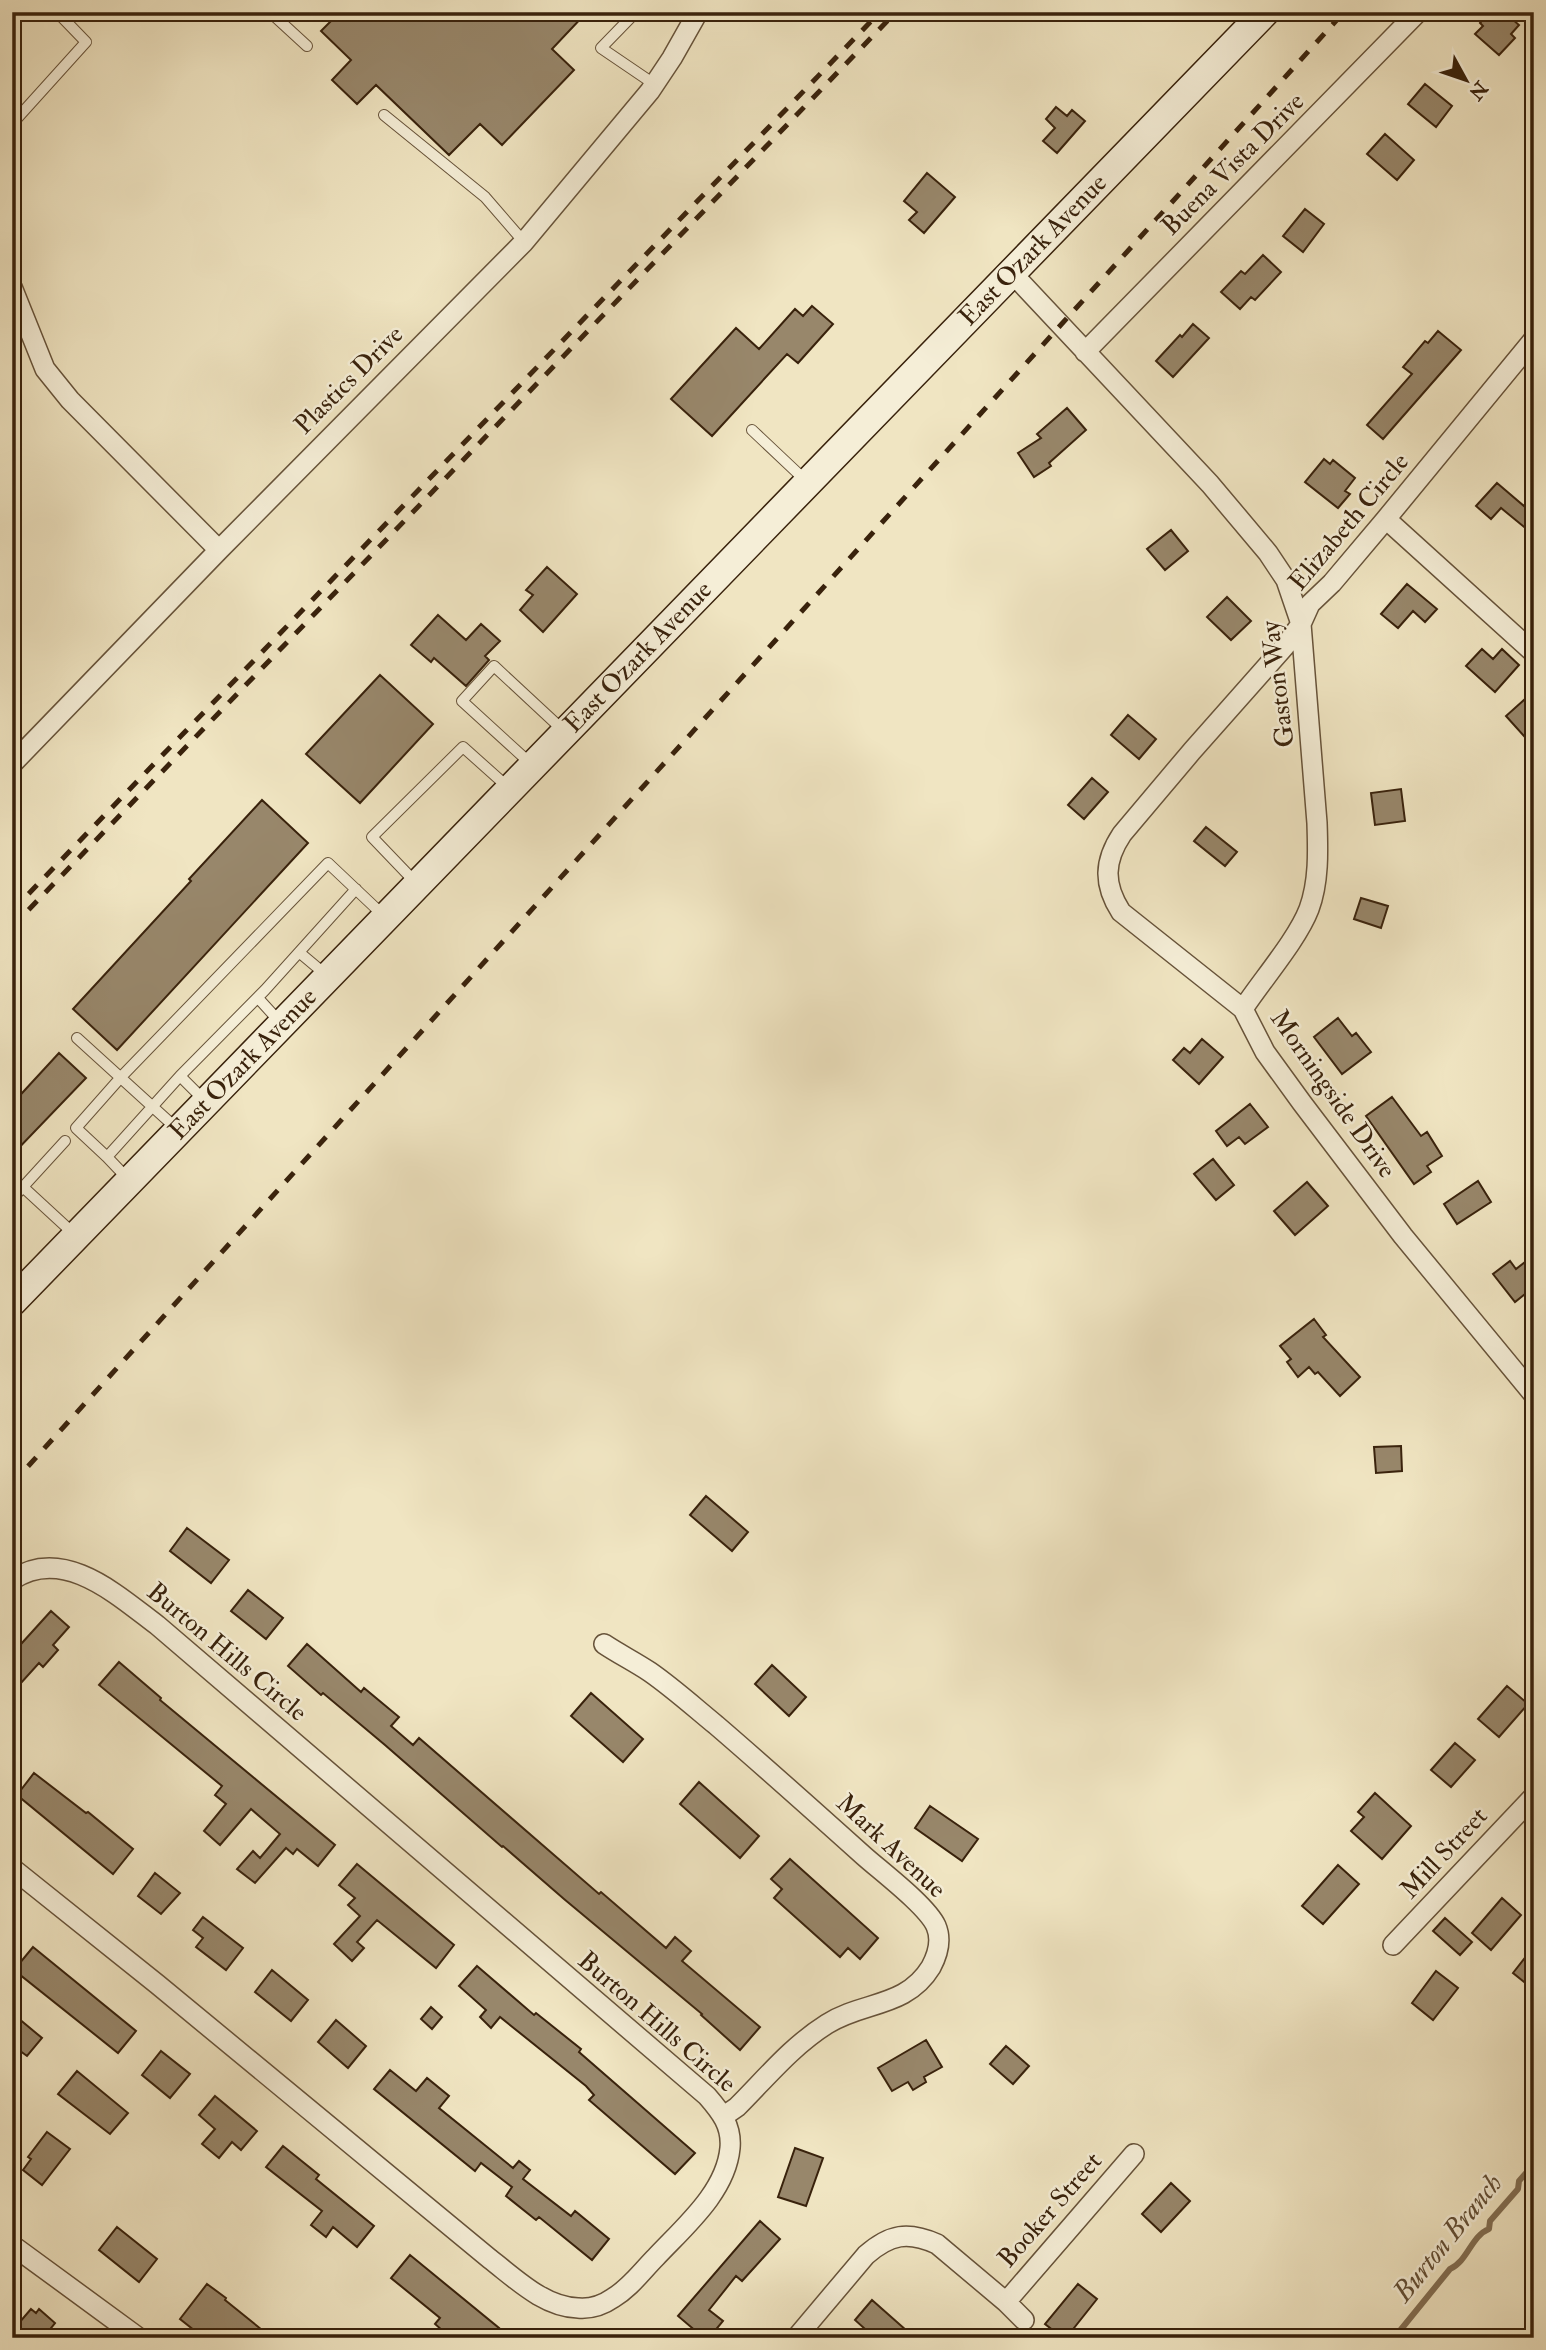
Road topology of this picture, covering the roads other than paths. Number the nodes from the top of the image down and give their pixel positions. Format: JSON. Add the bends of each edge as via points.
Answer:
{"nodes":[{"id":1,"x":57,"y":12,"type":"edge"},
{"id":2,"x":270,"y":12,"type":"edge"},
{"id":3,"x":636,"y":12,"type":"edge"},
{"id":4,"x":698,"y":12,"type":"edge"},
{"id":5,"x":1265,"y":12,"type":"edge"},
{"id":6,"x":1418,"y":12,"type":"edge"},
{"id":7,"x":307,"y":46,"type":"dead end"},
{"id":8,"x":654,"y":84,"type":"junction"},
{"id":9,"x":384,"y":115,"type":"dead end"},
{"id":10,"x":13,"y":121,"type":"edge"},
{"id":11,"x":524,"y":242,"type":"junction"},
{"id":12,"x":1011,"y":272,"type":"junction"},
{"id":13,"x":12,"y":287,"type":"edge"},
{"id":14,"x":1534,"y":339,"type":"edge"},
{"id":15,"x":1084,"y":352,"type":"junction"},
{"id":16,"x":752,"y":430,"type":"dead end"},
{"id":17,"x":808,"y":483,"type":"junction"},
{"id":18,"x":1386,"y":519,"type":"junction"},
{"id":19,"x":219,"y":550,"type":"junction"},
{"id":20,"x":1301,"y":624,"type":"junction"},
{"id":21,"x":1534,"y":653,"type":"edge"},
{"id":22,"x":565,"y":732,"type":"junction"},
{"id":23,"x":12,"y":764,"type":"edge"},
{"id":24,"x":533,"y":766,"type":"junction"},
{"id":25,"x":510,"y":789,"type":"junction"},
{"id":26,"x":1122,"y":834,"type":"joint"},
{"id":27,"x":418,"y":884,"type":"junction"},
{"id":28,"x":356,"y":889,"type":"junction"},
{"id":29,"x":386,"y":918,"type":"junction"},
{"id":30,"x":300,"y":953,"type":"junction"},
{"id":31,"x":328,"y":977,"type":"junction"},
{"id":32,"x":258,"y":998,"type":"junction"},
{"id":33,"x":1242,"y":1009,"type":"junction"},
{"id":34,"x":282,"y":1024,"type":"junction"},
{"id":35,"x":77,"y":1038,"type":"dead end"},
{"id":36,"x":122,"y":1076,"type":"junction"},
{"id":37,"x":180,"y":1076,"type":"junction"},
{"id":38,"x":103,"y":1099,"type":"junction"},
{"id":39,"x":206,"y":1102,"type":"junction"},
{"id":40,"x":153,"y":1105,"type":"junction"},
{"id":41,"x":113,"y":1108,"type":"dead end"},
{"id":42,"x":179,"y":1130,"type":"junction"},
{"id":43,"x":65,"y":1141,"type":"dead end"},
{"id":44,"x":107,"y":1157,"type":"junction"},
{"id":45,"x":130,"y":1181,"type":"junction"},
{"id":46,"x":23,"y":1187,"type":"junction"},
{"id":47,"x":12,"y":1199,"type":"edge"},
{"id":48,"x":76,"y":1236,"type":"junction"},
{"id":49,"x":12,"y":1302,"type":"edge"},
{"id":50,"x":1534,"y":1395,"type":"edge"},
{"id":51,"x":12,"y":1580,"type":"edge"},
{"id":52,"x":604,"y":1644,"type":"dead end"},
{"id":53,"x":1534,"y":1796,"type":"edge"},
{"id":54,"x":12,"y":1868,"type":"edge"},
{"id":55,"x":1393,"y":1945,"type":"dead end"},
{"id":56,"x":724,"y":2116,"type":"junction"},
{"id":57,"x":1134,"y":2154,"type":"dead end"},
{"id":58,"x":12,"y":2245,"type":"edge"},
{"id":59,"x":1006,"y":2302,"type":"junction"},
{"id":60,"x":1024,"y":2320,"type":"dead end"},
{"id":61,"x":806,"y":2334,"type":"edge"},
{"id":62,"x":139,"y":2338,"type":"edge"}],
"edges":[{"from":1,"to":10,"type":"lane","via":[[86,42]]},
{"from":2,"to":7,"type":"lane"},
{"from":3,"to":8,"type":"lane","via":[[601,48]]},
{"from":4,"to":8,"type":"street","name":"Plastics Drive"},
{"from":5,"to":12,"type":"main road","name":"East Ozark Avenue"},
{"from":6,"to":15,"type":"street","name":"Buena Vista Drive"},
{"from":8,"to":11,"type":"street","name":"Plastics Drive"},
{"from":9,"to":11,"type":"lane","via":[[485,197]]},
{"from":11,"to":19,"type":"street","name":"Plastics Drive"},
{"from":12,"to":15,"type":"street","name":"Gaston Way"},
{"from":12,"to":17,"type":"main road","name":"East Ozark Avenue"},
{"from":13,"to":19,"type":"street","via":[[45,369]]},
{"from":14,"to":18,"type":"street","name":"Elizabeth Circle"},
{"from":15,"to":20,"type":"street","name":"Gaston Way","via":[[1269,553],[1286,580]]},
{"from":16,"to":17,"type":"lane"},
{"from":17,"to":22,"type":"main road","name":"East Ozark Avenue"},
{"from":18,"to":20,"type":"street","name":"Elizabeth Circle","via":[[1310,604]]},
{"from":18,"to":21,"type":"street"},
{"from":19,"to":23,"type":"street","name":"Plastics Drive"},
{"from":20,"to":26,"type":"street","name":"Elizabeth Circle"},
{"from":20,"to":33,"type":"street","name":"Gaston Way","via":[[1317,823],[1314,886],[1300,926]]},
{"from":22,"to":24,"type":"main road","name":"East Ozark Avenue"},
{"from":22,"to":24,"type":"lane","via":[[494,666],[462,701]]},
{"from":24,"to":25,"type":"main road","name":"East Ozark Avenue"},
{"from":25,"to":27,"type":"main road","name":"East Ozark Avenue"},
{"from":25,"to":27,"type":"lane","via":[[463,747],[372,837]]},
{"from":26,"to":33,"type":"street","name":"Morningside Drive","via":[[1108,865],[1108,883],[1121,912]]},
{"from":27,"to":29,"type":"main road","name":"East Ozark Avenue"},
{"from":28,"to":29,"type":"lane"},
{"from":28,"to":30,"type":"lane"},
{"from":28,"to":36,"type":"lane","via":[[328,863]]},
{"from":29,"to":31,"type":"main road","name":"East Ozark Avenue"},
{"from":30,"to":31,"type":"lane"},
{"from":30,"to":32,"type":"lane"},
{"from":31,"to":34,"type":"main road","name":"East Ozark Avenue"},
{"from":32,"to":34,"type":"lane"},
{"from":32,"to":37,"type":"lane"},
{"from":33,"to":50,"type":"street","name":"Morningside Drive","via":[[1265,1052],[1403,1236]]},
{"from":34,"to":39,"type":"main road","name":"East Ozark Avenue"},
{"from":35,"to":36,"type":"lane"},
{"from":36,"to":38,"type":"lane"},
{"from":36,"to":40,"type":"lane"},
{"from":37,"to":39,"type":"lane"},
{"from":37,"to":40,"type":"lane"},
{"from":38,"to":41,"type":"lane"},
{"from":38,"to":44,"type":"lane","via":[[76,1128]]},
{"from":39,"to":42,"type":"main road","name":"East Ozark Avenue"},
{"from":40,"to":42,"type":"lane"},
{"from":40,"to":44,"type":"lane"},
{"from":42,"to":45,"type":"main road","name":"East Ozark Avenue"},
{"from":43,"to":46,"type":"lane"},
{"from":44,"to":45,"type":"lane"},
{"from":45,"to":48,"type":"main road","name":"East Ozark Avenue"},
{"from":46,"to":47,"type":"lane"},
{"from":46,"to":48,"type":"lane"},
{"from":48,"to":49,"type":"main road","name":"East Ozark Avenue"},
{"from":51,"to":56,"type":"street","name":"Burton Hills Circle","via":[[36,1570],[80,1573],[157,1625],[707,2096]]},
{"from":52,"to":56,"type":"street","name":"Mark Avenue","via":[[650,1672],[750,1754],[900,1888],[937,1928],[933,1964],[910,1991],[853,2011],[819,2029]]},
{"from":53,"to":55,"type":"street","name":"Mill Street"},
{"from":54,"to":56,"type":"street","name":"Burton Hills Circle","via":[[491,2259],[558,2305],[579,2308],[612,2299],[693,2218],[726,2167],[730,2148]]},
{"from":57,"to":59,"type":"street","name":"Booker Street"},
{"from":58,"to":62,"type":"street"},
{"from":59,"to":60,"type":"street","name":"Booker Street"},
{"from":59,"to":61,"type":"street","name":"Booker Street","via":[[937,2244],[909,2235],[872,2249]]}]}
